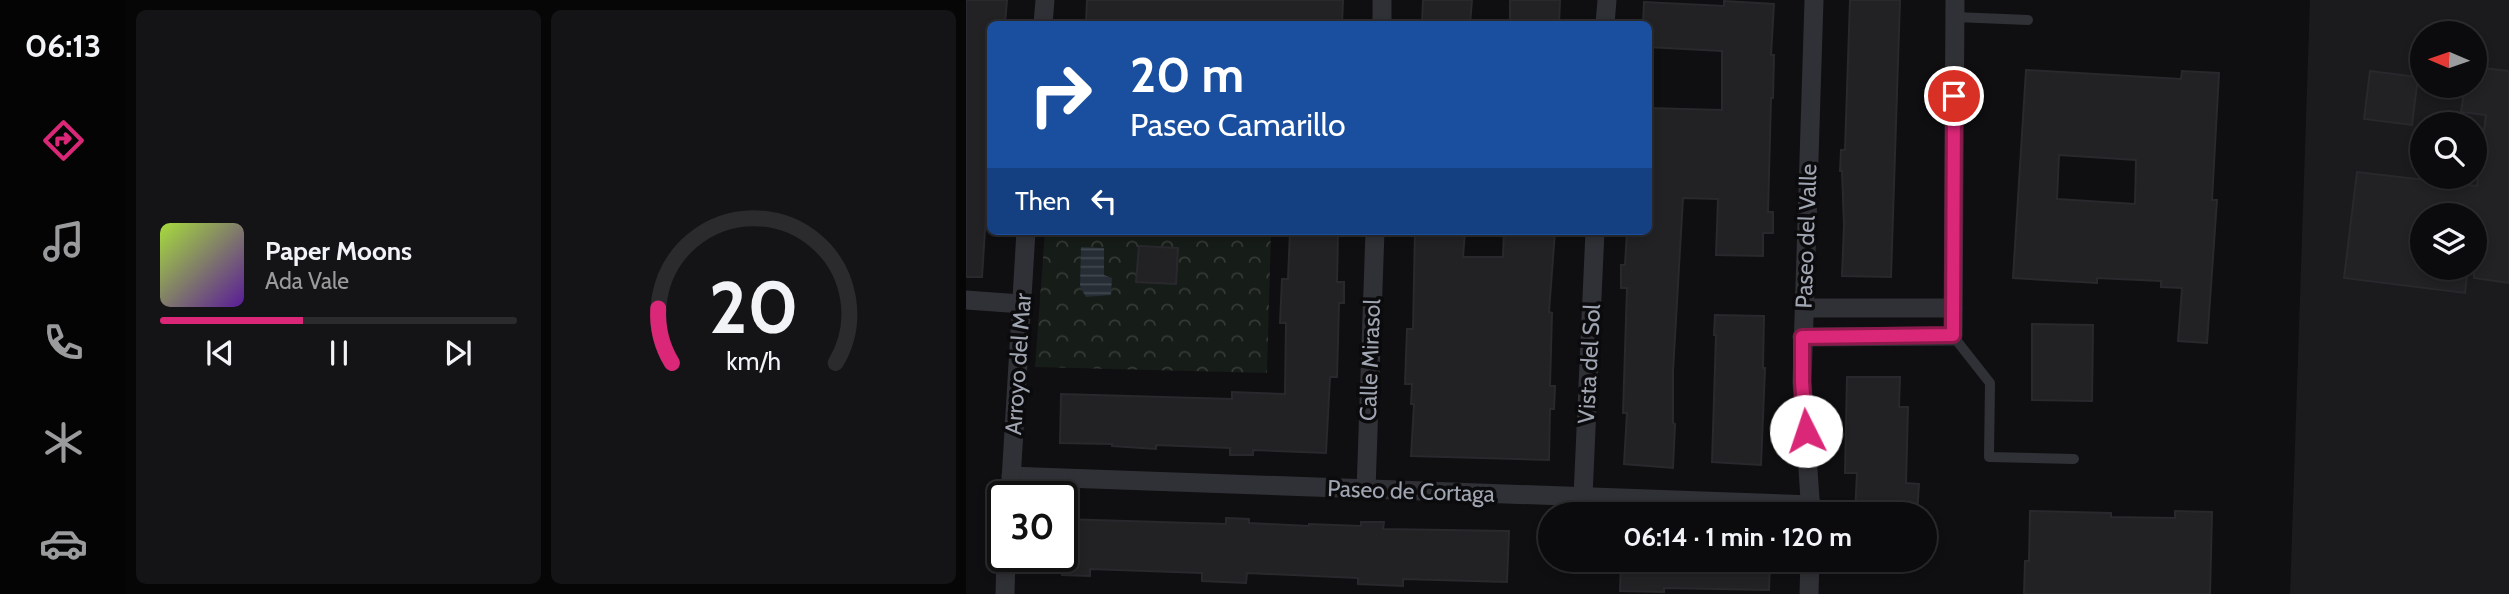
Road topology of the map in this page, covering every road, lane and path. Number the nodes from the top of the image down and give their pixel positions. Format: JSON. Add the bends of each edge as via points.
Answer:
{"nodes":[{"id":1,"x":1045,"y":0,"type":"edge"},
{"id":2,"x":1382,"y":0,"type":"edge"},
{"id":3,"x":1606,"y":0,"type":"edge"},
{"id":4,"x":1814,"y":0,"type":"edge"},
{"id":5,"x":1955,"y":8,"type":"edge"},
{"id":6,"x":2028,"y":20,"type":"dead end"},
{"id":7,"x":1043,"y":21,"type":"edge"},
{"id":8,"x":1382,"y":21,"type":"edge"},
{"id":9,"x":1605,"y":21,"type":"edge"},
{"id":10,"x":1026,"y":235,"type":"edge"},
{"id":11,"x":1375,"y":235,"type":"edge"},
{"id":12,"x":1595,"y":235,"type":"edge"},
{"id":13,"x":966,"y":300,"type":"edge"},
{"id":14,"x":1022,"y":304,"type":"junction"},
{"id":15,"x":1804,"y":308,"type":"junction"},
{"id":16,"x":1953,"y":308,"type":"junction"},
{"id":17,"x":1953,"y":335,"type":"junction"},
{"id":18,"x":1802,"y":337,"type":"junction"},
{"id":19,"x":2074,"y":459,"type":"dead end"},
{"id":20,"x":1011,"y":476,"type":"junction"},
{"id":21,"x":1011,"y":481,"type":"edge"},
{"id":22,"x":1366,"y":489,"type":"junction"},
{"id":23,"x":1583,"y":496,"type":"junction"},
{"id":24,"x":1681,"y":502,"type":"edge"},
{"id":25,"x":1811,"y":502,"type":"edge"},
{"id":26,"x":1005,"y":572,"type":"edge"},
{"id":27,"x":1810,"y":572,"type":"edge"},
{"id":28,"x":1004,"y":594,"type":"edge"},
{"id":29,"x":1809,"y":594,"type":"edge"}],
"edges":[{"from":1,"to":7,"type":"street"},
{"from":2,"to":8,"type":"street"},
{"from":3,"to":9,"type":"street"},
{"from":4,"to":15,"type":"street","name":"Paseo del Valle"},
{"from":5,"to":6,"type":"lane"},
{"from":5,"to":16,"type":"street"},
{"from":10,"to":14,"type":"street","name":"Arroyo del Mar"},
{"from":11,"to":22,"type":"street","name":"Calle Mirasol"},
{"from":12,"to":23,"type":"street","name":"Vista del Sol"},
{"from":13,"to":14,"type":"street"},
{"from":14,"to":20,"type":"street","name":"Arroyo del Mar"},
{"from":15,"to":16,"type":"street"},
{"from":15,"to":18,"type":"street","name":"Paseo del Valle"},
{"from":16,"to":17,"type":"street"},
{"from":17,"to":18,"type":"street"},
{"from":17,"to":19,"type":"lane","via":[[1990,383],[1989,457]]},
{"from":18,"to":25,"type":"street","name":"Paseo del Valle"},
{"from":20,"to":21,"type":"street","name":"Arroyo del Mar"},
{"from":20,"to":22,"type":"street","name":"Paseo de Cortaga"},
{"from":22,"to":23,"type":"street","name":"Paseo de Cortaga"},
{"from":23,"to":24,"type":"street","name":"Paseo de Cortaga"},
{"from":26,"to":28,"type":"street"},
{"from":27,"to":29,"type":"street"}]}
